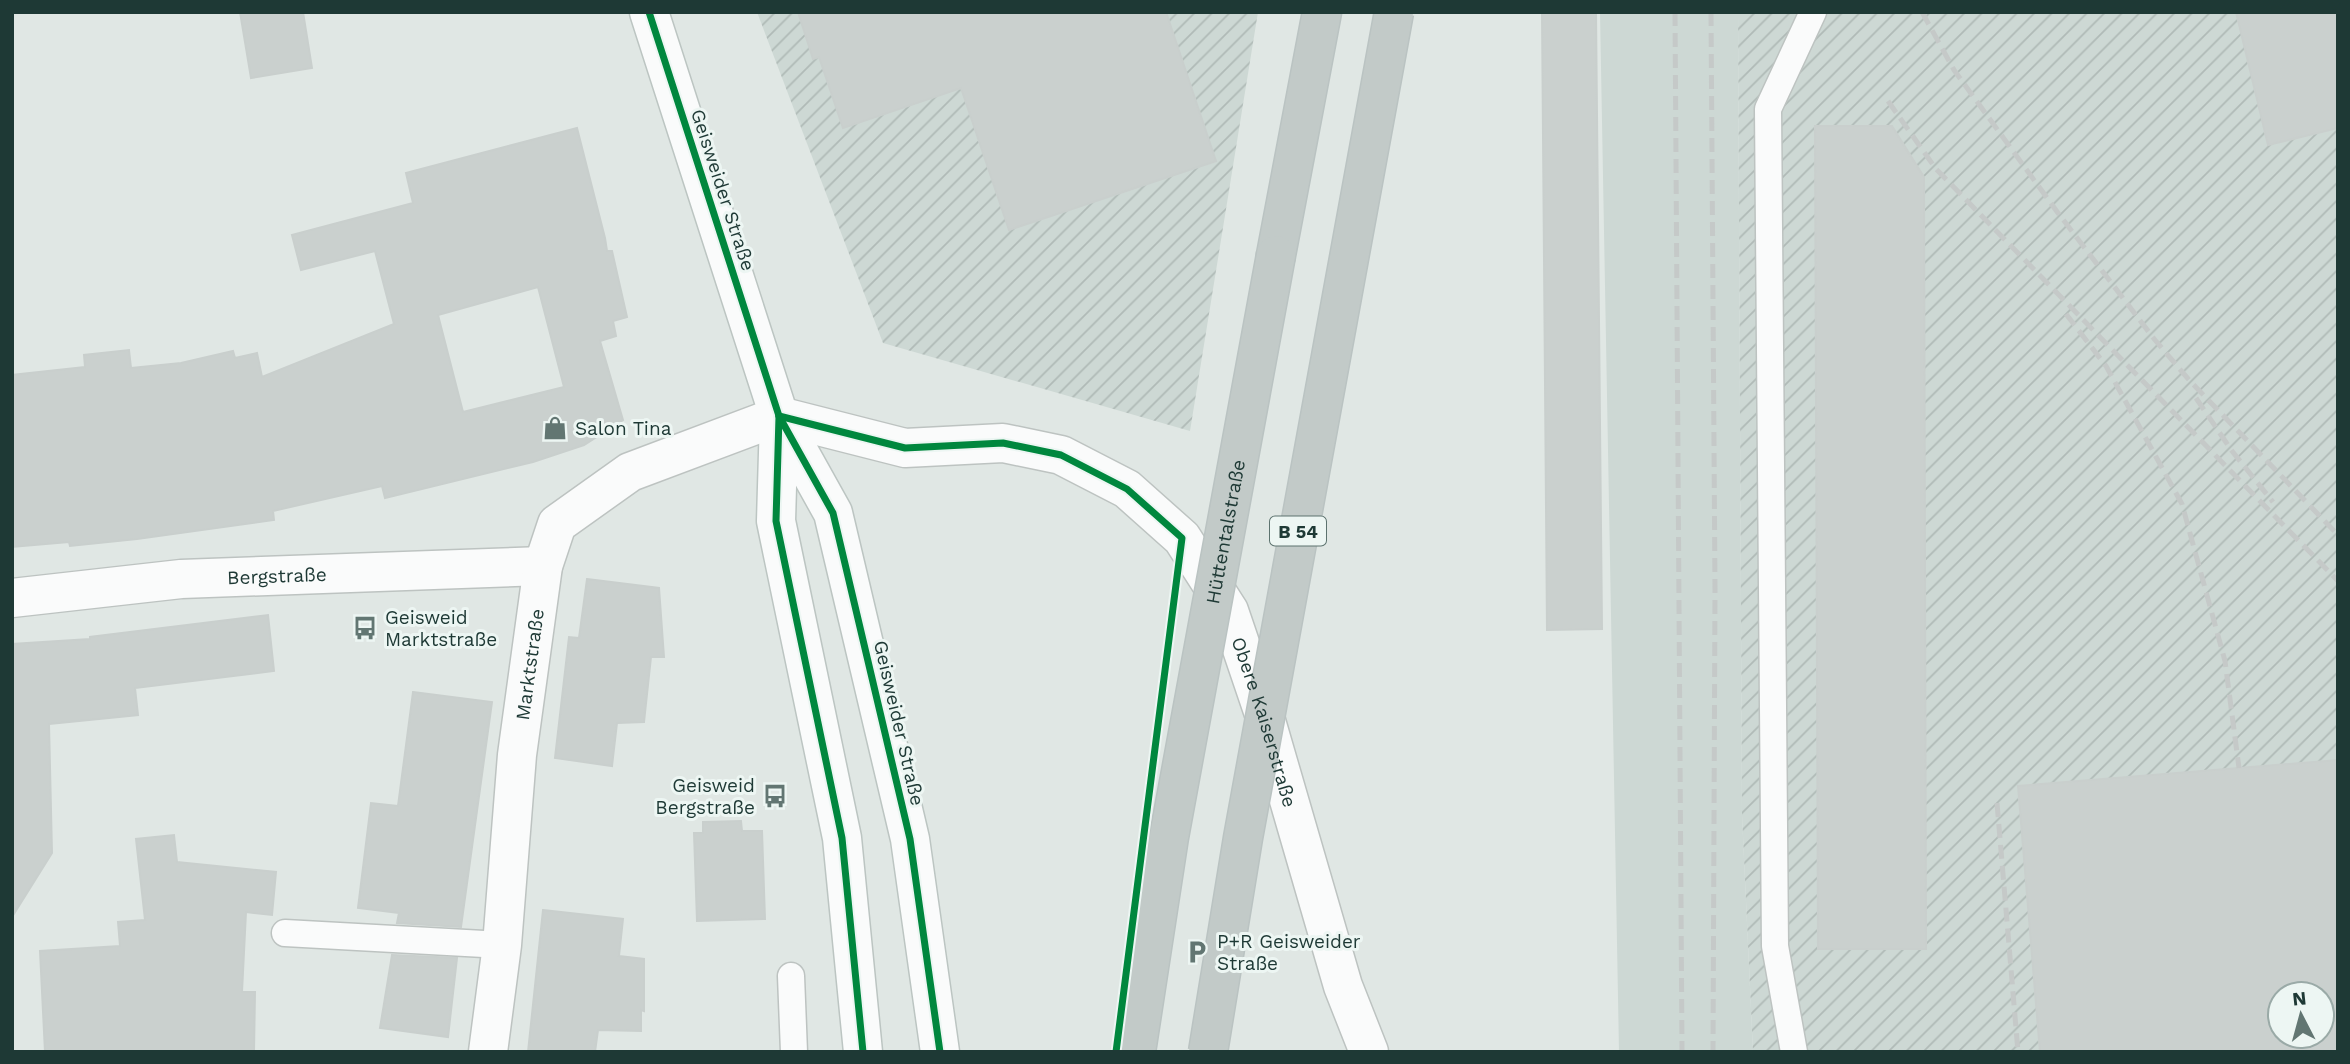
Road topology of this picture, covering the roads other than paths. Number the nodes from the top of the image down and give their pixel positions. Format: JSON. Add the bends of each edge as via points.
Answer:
{"nodes":[{"id":1,"x":649,"y":12,"type":"edge"},
{"id":2,"x":1322,"y":12,"type":"edge"},
{"id":3,"x":1394,"y":12,"type":"edge"},
{"id":4,"x":1813,"y":12,"type":"edge"},
{"id":5,"x":779,"y":416,"type":"junction"},
{"id":6,"x":543,"y":566,"type":"junction"},
{"id":7,"x":12,"y":598,"type":"edge"},
{"id":8,"x":285,"y":933,"type":"dead end"},
{"id":9,"x":502,"y":945,"type":"junction"},
{"id":10,"x":791,"y":976,"type":"dead end"},
{"id":11,"x":488,"y":1052,"type":"edge"},
{"id":12,"x":794,"y":1052,"type":"edge"},
{"id":13,"x":863,"y":1052,"type":"edge"},
{"id":14,"x":940,"y":1052,"type":"edge"},
{"id":15,"x":1136,"y":1052,"type":"edge"},
{"id":16,"x":1208,"y":1052,"type":"edge"},
{"id":17,"x":1369,"y":1052,"type":"edge"},
{"id":18,"x":1794,"y":1052,"type":"edge"}],
"edges":[{"from":1,"to":5,"type":"street","name":"Geisweider Straße"},
{"from":2,"to":15,"type":"highway","name":"Hüttentalstraße","bridge":true,"via":[[1169,837]]},
{"from":3,"to":16,"type":"highway","number":"B 54","bridge":true,"via":[[1245,824]]},
{"from":4,"to":18,"type":"lane","via":[[1769,109],[1775,946]]},
{"from":5,"to":6,"type":"street","name":"Marktstraße","via":[[630,472],[557,524]]},
{"from":5,"to":13,"type":"street","name":"Geisweider Straße","via":[[776,521],[842,838]]},
{"from":5,"to":14,"type":"street","name":"Geisweider Straße","via":[[833,513],[910,839]]},
{"from":5,"to":17,"type":"street","name":"Obere Kaiserstraße","via":[[905,448],[1003,443],[1061,455],[1127,489],[1182,538],[1229,611],[1264,714],[1343,986]]},
{"from":6,"to":7,"type":"street","name":"Bergstraße","via":[[181,579]]},
{"from":6,"to":9,"type":"street","name":"Marktstraße","via":[[517,755]]},
{"from":8,"to":9,"type":"lane"},
{"from":9,"to":11,"type":"street","name":"Marktstraße"},
{"from":10,"to":12,"type":"lane"}]}
